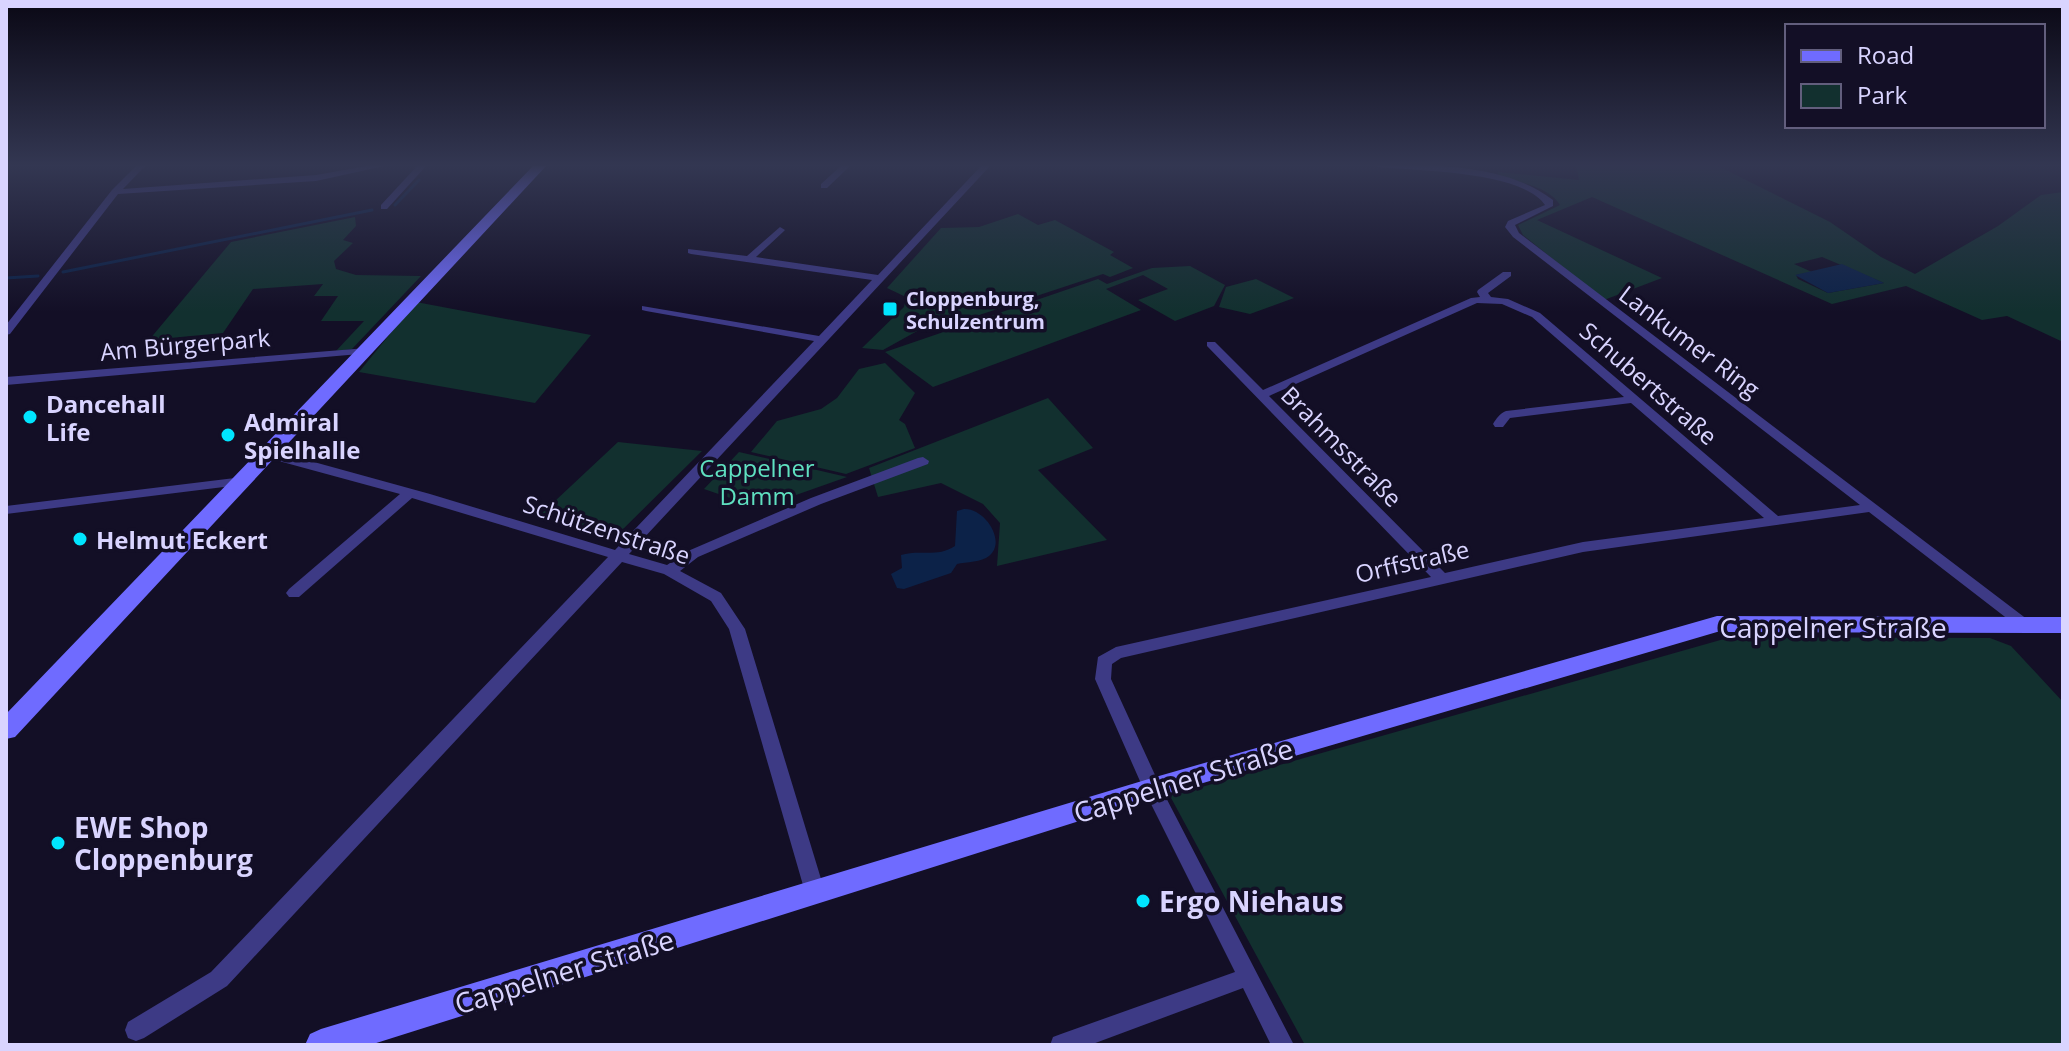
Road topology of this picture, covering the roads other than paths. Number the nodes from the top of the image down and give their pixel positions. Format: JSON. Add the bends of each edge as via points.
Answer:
{"nodes":[{"id":1,"x":98,"y":214,"type":"edge"},
{"id":2,"x":495,"y":214,"type":"edge"},
{"id":3,"x":940,"y":214,"type":"edge"},
{"id":4,"x":1531,"y":214,"type":"edge"},
{"id":5,"x":780,"y":230,"type":"dead end"},
{"id":6,"x":691,"y":251,"type":"dead end"},
{"id":7,"x":748,"y":260,"type":"junction"},
{"id":8,"x":1507,"y":274,"type":"dead end"},
{"id":9,"x":879,"y":278,"type":"junction"},
{"id":10,"x":1486,"y":298,"type":"junction"},
{"id":11,"x":646,"y":308,"type":"dead end"},
{"id":12,"x":6,"y":332,"type":"edge"},
{"id":13,"x":820,"y":339,"type":"junction"},
{"id":14,"x":1211,"y":344,"type":"dead end"},
{"id":15,"x":367,"y":351,"type":"junction"},
{"id":16,"x":6,"y":381,"type":"edge"},
{"id":17,"x":1261,"y":395,"type":"junction"},
{"id":18,"x":1633,"y":399,"type":"junction"},
{"id":19,"x":1499,"y":424,"type":"dead end"},
{"id":20,"x":269,"y":454,"type":"junction"},
{"id":21,"x":923,"y":461,"type":"dead end"},
{"id":22,"x":243,"y":481,"type":"junction"},
{"id":23,"x":409,"y":493,"type":"junction"},
{"id":24,"x":1872,"y":507,"type":"junction"},
{"id":25,"x":6,"y":510,"type":"edge"},
{"id":26,"x":1775,"y":520,"type":"junction"},
{"id":27,"x":618,"y":555,"type":"junction"},
{"id":28,"x":669,"y":571,"type":"junction"},
{"id":29,"x":1442,"y":579,"type":"junction"},
{"id":30,"x":294,"y":593,"type":"dead end"},
{"id":31,"x":2063,"y":625,"type":"edge"},
{"id":32,"x":2028,"y":626,"type":"junction"},
{"id":33,"x":6,"y":730,"type":"edge"},
{"id":34,"x":1152,"y":788,"type":"junction"},
{"id":35,"x":815,"y":892,"type":"junction"},
{"id":36,"x":1247,"y":977,"type":"junction"},
{"id":37,"x":136,"y":1030,"type":"dead end"},
{"id":38,"x":321,"y":1045,"type":"edge"},
{"id":39,"x":1061,"y":1045,"type":"edge"},
{"id":40,"x":1283,"y":1045,"type":"edge"}],
"edges":[{"from":1,"to":12,"type":"street"},
{"from":2,"to":15,"type":"street"},
{"from":3,"to":9,"type":"street"},
{"from":4,"to":24,"type":"street","name":"Lankumer Ring","via":[[1511,223],[1516,235]]},
{"from":5,"to":7,"type":"street"},
{"from":6,"to":7,"type":"street"},
{"from":7,"to":9,"type":"street"},
{"from":8,"to":10,"type":"street","via":[[1482,292]]},
{"from":9,"to":13,"type":"street"},
{"from":10,"to":17,"type":"street"},
{"from":10,"to":18,"type":"street","name":"Schubertstraße","via":[[1522,306],[1536,315]]},
{"from":11,"to":13,"type":"street"},
{"from":13,"to":27,"type":"street"},
{"from":14,"to":17,"type":"street","name":"Brahmsstraße"},
{"from":15,"to":16,"type":"street","name":"Am Bürgerpark"},
{"from":15,"to":20,"type":"street"},
{"from":17,"to":29,"type":"street","name":"Brahmsstraße"},
{"from":18,"to":19,"type":"street","via":[[1506,415]]},
{"from":18,"to":26,"type":"street","name":"Schubertstraße"},
{"from":20,"to":22,"type":"street"},
{"from":20,"to":23,"type":"street","name":"Schützenstraße"},
{"from":21,"to":28,"type":"street","via":[[693,554]]},
{"from":22,"to":25,"type":"street"},
{"from":22,"to":33,"type":"street"},
{"from":23,"to":27,"type":"street","name":"Schützenstraße"},
{"from":23,"to":30,"type":"street"},
{"from":24,"to":26,"type":"street","name":"Orffstraße"},
{"from":24,"to":32,"type":"street","name":"Lankumer Ring"},
{"from":26,"to":29,"type":"street","name":"Orffstraße","via":[[1583,547]]},
{"from":27,"to":28,"type":"street","name":"Schützenstraße"},
{"from":27,"to":37,"type":"street","via":[[219,979]]},
{"from":28,"to":35,"type":"street","name":"Schützenstraße","via":[[716,597],[737,629]]},
{"from":29,"to":34,"type":"street","name":"Orffstraße","via":[[1116,653],[1104,661],[1103,679]]},
{"from":31,"to":32,"type":"street","name":"Cappelner Straße"},
{"from":32,"to":34,"type":"street","name":"Cappelner Straße","via":[[1717,624]]},
{"from":34,"to":35,"type":"street","name":"Cappelner Straße"},
{"from":34,"to":36,"type":"street"},
{"from":35,"to":38,"type":"street","name":"Cappelner Straße"},
{"from":36,"to":39,"type":"street"},
{"from":36,"to":40,"type":"street"}]}
